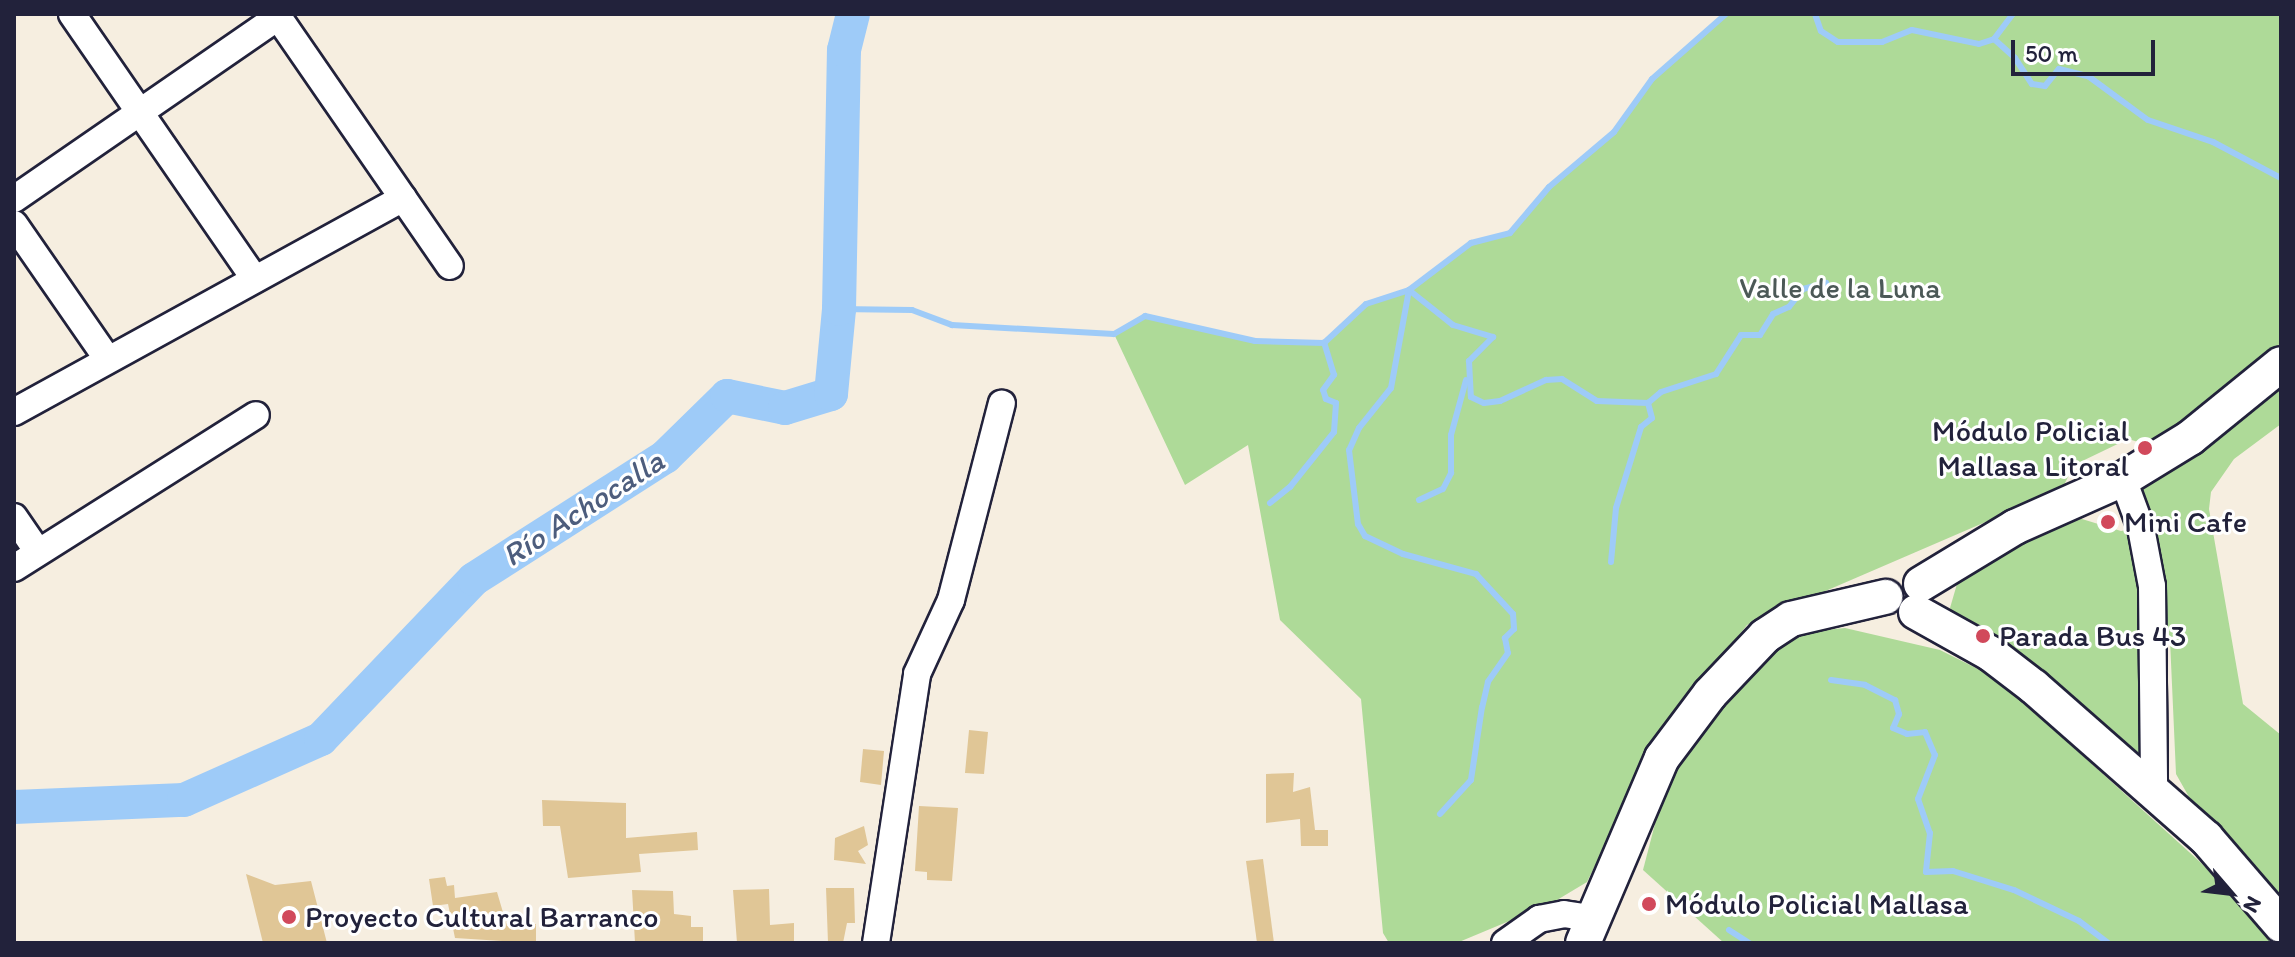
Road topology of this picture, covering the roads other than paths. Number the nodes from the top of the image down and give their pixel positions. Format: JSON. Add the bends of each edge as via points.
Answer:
{"nodes":[{"id":1,"x":72,"y":14,"type":"edge"},
{"id":2,"x":277,"y":16,"type":"edge"},
{"id":3,"x":140,"y":112,"type":"junction"},
{"id":4,"x":403,"y":198,"type":"junction"},
{"id":5,"x":14,"y":199,"type":"edge"},
{"id":6,"x":14,"y":224,"type":"edge"},
{"id":7,"x":450,"y":266,"type":"dead end"},
{"id":8,"x":255,"y":279,"type":"junction"},
{"id":9,"x":108,"y":360,"type":"junction"},
{"id":10,"x":2281,"y":364,"type":"edge"},
{"id":11,"x":1002,"y":403,"type":"dead end"},
{"id":12,"x":14,"y":412,"type":"edge"},
{"id":13,"x":256,"y":415,"type":"dead end"},
{"id":14,"x":2123,"y":479,"type":"junction"},
{"id":15,"x":14,"y":517,"type":"edge"},
{"id":16,"x":38,"y":552,"type":"junction"},
{"id":17,"x":14,"y":568,"type":"edge"},
{"id":18,"x":1918,"y":598,"type":"junction"},
{"id":19,"x":2154,"y":793,"type":"junction"},
{"id":20,"x":2281,"y":925,"type":"edge"},
{"id":21,"x":1580,"y":935,"type":"edge"},
{"id":22,"x":876,"y":943,"type":"edge"},
{"id":23,"x":1505,"y":943,"type":"edge"}],
"edges":[{"from":1,"to":3,"type":"street"},
{"from":2,"to":3,"type":"street"},
{"from":2,"to":4,"type":"street"},
{"from":3,"to":5,"type":"street"},
{"from":3,"to":8,"type":"street"},
{"from":4,"to":7,"type":"street"},
{"from":4,"to":8,"type":"street"},
{"from":6,"to":9,"type":"street"},
{"from":8,"to":9,"type":"street"},
{"from":9,"to":12,"type":"street"},
{"from":10,"to":14,"type":"main road","via":[[2190,438]]},
{"from":11,"to":22,"type":"street","via":[[951,600],[917,674]]},
{"from":13,"to":16,"type":"street"},
{"from":14,"to":18,"type":"main road","via":[[2015,527]]},
{"from":14,"to":19,"type":"street","via":[[2141,528],[2152,586]]},
{"from":15,"to":16,"type":"street"},
{"from":16,"to":17,"type":"street"},
{"from":18,"to":19,"type":"main road"},
{"from":18,"to":21,"type":"main road","via":[[1899,576],[1888,584],[1885,597],[1791,619],[1742,658],[1662,758]]},
{"from":19,"to":20,"type":"main road","via":[[2206,838]]},
{"from":21,"to":23,"type":"street","via":[[1564,914],[1539,919]]}]}
